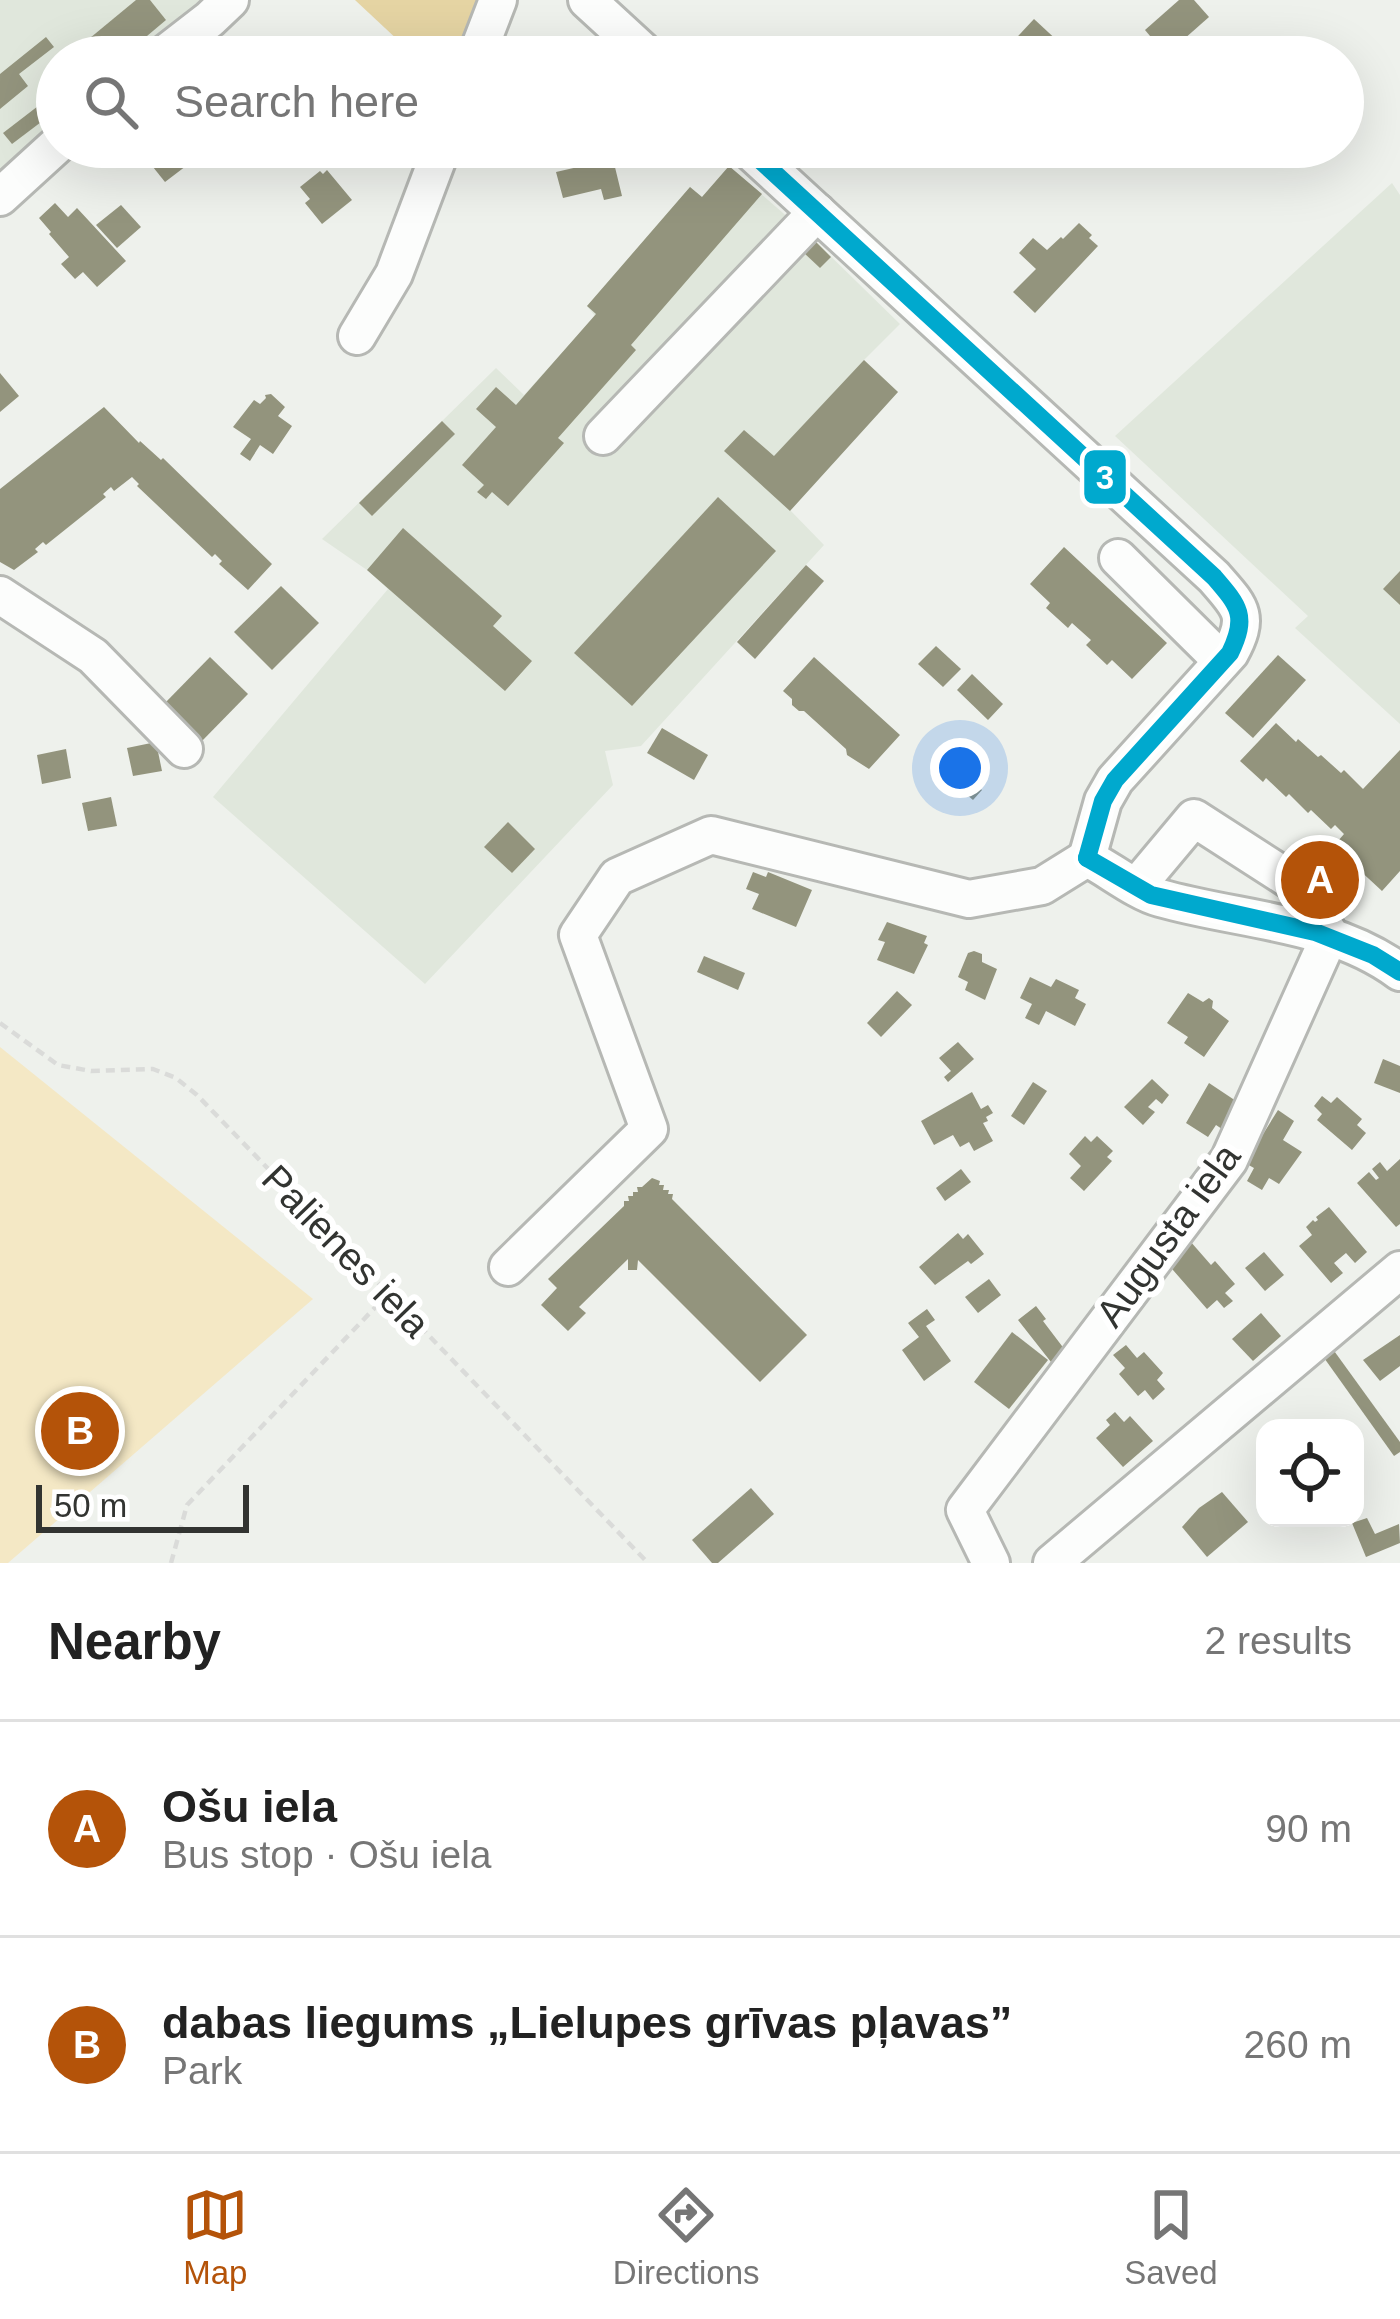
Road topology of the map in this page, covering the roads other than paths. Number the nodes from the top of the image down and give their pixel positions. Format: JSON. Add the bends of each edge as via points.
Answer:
{"nodes":[{"id":1,"x":230,"y":0,"type":"edge"},
{"id":2,"x":498,"y":0,"type":"edge"},
{"id":3,"x":586,"y":0,"type":"edge"},
{"id":4,"x":188,"y":36,"type":"edge"},
{"id":5,"x":484,"y":36,"type":"edge"},
{"id":6,"x":626,"y":36,"type":"edge"},
{"id":7,"x":36,"y":164,"type":"edge"},
{"id":8,"x":434,"y":168,"type":"edge"},
{"id":9,"x":769,"y":168,"type":"edge"},
{"id":10,"x":0,"y":197,"type":"edge"},
{"id":11,"x":817,"y":212,"type":"junction"},
{"id":12,"x":357,"y":336,"type":"dead end"},
{"id":13,"x":603,"y":436,"type":"dead end"},
{"id":14,"x":1118,"y":558,"type":"dead end"},
{"id":15,"x":0,"y":595,"type":"edge"},
{"id":16,"x":1222,"y":661,"type":"junction"},
{"id":17,"x":184,"y":749,"type":"dead end"},
{"id":18,"x":1087,"y":858,"type":"junction"},
{"id":19,"x":1137,"y":886,"type":"junction"},
{"id":20,"x":1330,"y":935,"type":"junction"},
{"id":21,"x":1400,"y":972,"type":"edge"},
{"id":22,"x":508,"y":1267,"type":"dead end"},
{"id":23,"x":1400,"y":1270,"type":"edge"},
{"id":24,"x":991,"y":1563,"type":"edge"},
{"id":25,"x":1052,"y":1563,"type":"edge"}],
"edges":[{"from":1,"to":4,"type":"street"},
{"from":2,"to":5,"type":"street"},
{"from":3,"to":6,"type":"street"},
{"from":7,"to":10,"type":"street"},
{"from":8,"to":12,"type":"street","via":[[394,274]]},
{"from":9,"to":11,"type":"street"},
{"from":11,"to":13,"type":"street"},
{"from":11,"to":16,"type":"street","via":[[1214,577],[1238,605],[1243,630]]},
{"from":14,"to":16,"type":"street"},
{"from":15,"to":17,"type":"street","via":[[93,656]]},
{"from":16,"to":18,"type":"street","via":[[1115,780]]},
{"from":18,"to":19,"type":"street"},
{"from":18,"to":22,"type":"street","via":[[1042,886],[969,899],[712,835],[617,878],[578,935],[650,1129]]},
{"from":19,"to":20,"type":"street","via":[[1155,897]]},
{"from":19,"to":20,"type":"street","via":[[1194,818],[1298,885]]},
{"from":20,"to":21,"type":"street"},
{"from":20,"to":24,"type":"street","name":"Augusta iela","via":[[1229,1160],[965,1510]]},
{"from":23,"to":25,"type":"street"}]}
